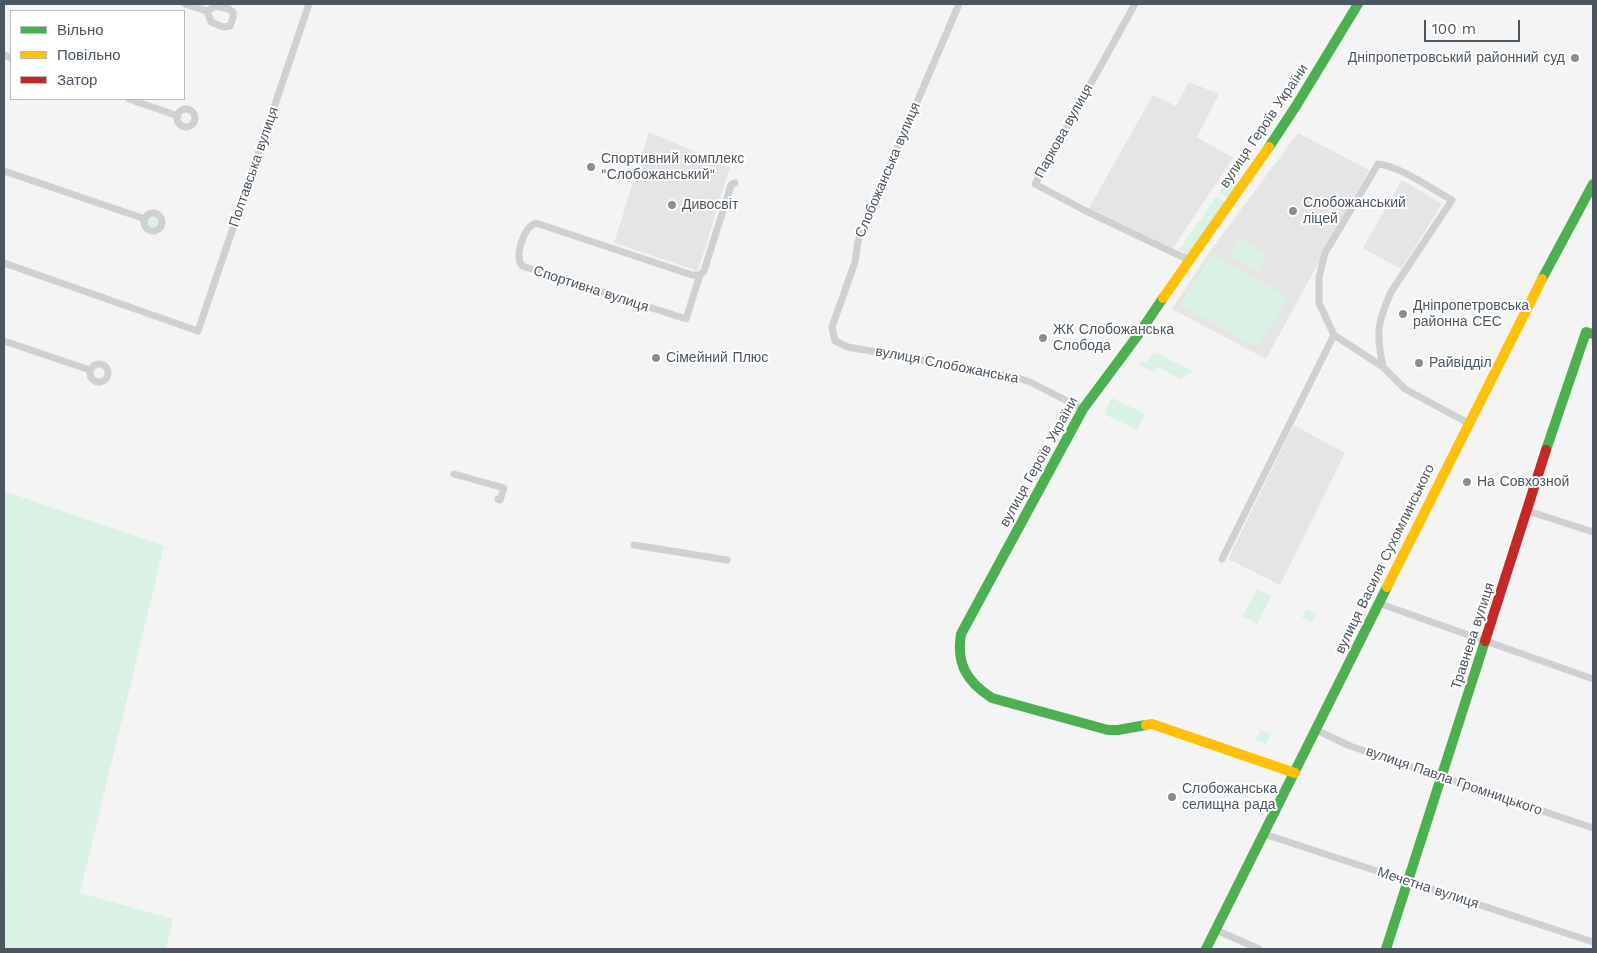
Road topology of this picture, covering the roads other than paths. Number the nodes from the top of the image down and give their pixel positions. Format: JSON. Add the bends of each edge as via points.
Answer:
{"nodes":[{"id":1,"x":185,"y":4,"type":"edge"},
{"id":2,"x":309,"y":4,"type":"edge"},
{"id":3,"x":959,"y":4,"type":"edge"},
{"id":4,"x":1134,"y":4,"type":"edge"},
{"id":5,"x":1358,"y":4,"type":"edge"},
{"id":6,"x":207,"y":11,"type":"dead end"},
{"id":7,"x":132,"y":100,"type":"edge"},
{"id":8,"x":178,"y":116,"type":"dead end"},
{"id":9,"x":4,"y":171,"type":"edge"},
{"id":10,"x":735,"y":183,"type":"dead end"},
{"id":11,"x":1593,"y":184,"type":"edge"},
{"id":12,"x":145,"y":219,"type":"dead end"},
{"id":13,"x":1189,"y":260,"type":"junction"},
{"id":14,"x":4,"y":263,"type":"edge"},
{"id":15,"x":700,"y":275,"type":"junction"},
{"id":16,"x":1590,"y":333,"type":"edge"},
{"id":17,"x":1334,"y":334,"type":"junction"},
{"id":18,"x":4,"y":341,"type":"edge"},
{"id":19,"x":835,"y":341,"type":"joint"},
{"id":20,"x":1380,"y":351,"type":"junction"},
{"id":21,"x":1369,"y":358,"type":"junction"},
{"id":22,"x":1383,"y":367,"type":"junction"},
{"id":23,"x":90,"y":370,"type":"dead end"},
{"id":24,"x":1083,"y":409,"type":"junction"},
{"id":25,"x":1468,"y":423,"type":"junction"},
{"id":26,"x":454,"y":474,"type":"dead end"},
{"id":27,"x":498,"y":499,"type":"dead end"},
{"id":28,"x":1528,"y":511,"type":"junction"},
{"id":29,"x":1593,"y":532,"type":"edge"},
{"id":30,"x":634,"y":545,"type":"dead end"},
{"id":31,"x":1222,"y":559,"type":"dead end"},
{"id":32,"x":727,"y":560,"type":"dead end"},
{"id":33,"x":1378,"y":603,"type":"junction"},
{"id":34,"x":1485,"y":640,"type":"junction"},
{"id":35,"x":1593,"y":679,"type":"edge"},
{"id":36,"x":1316,"y":730,"type":"junction"},
{"id":37,"x":1295,"y":773,"type":"junction"},
{"id":38,"x":1442,"y":777,"type":"junction"},
{"id":39,"x":1593,"y":828,"type":"edge"},
{"id":40,"x":1264,"y":834,"type":"junction"},
{"id":41,"x":1408,"y":882,"type":"junction"},
{"id":42,"x":1216,"y":930,"type":"junction"},
{"id":43,"x":1593,"y":942,"type":"edge"},
{"id":44,"x":1206,"y":949,"type":"edge"},
{"id":45,"x":1259,"y":949,"type":"edge"},
{"id":46,"x":1386,"y":949,"type":"edge"}],
"edges":[{"from":1,"to":6,"type":"street"},
{"from":2,"to":14,"type":"street","name":"Полтавська вулиця","via":[[198,331]]},
{"from":3,"to":19,"type":"street","name":"Слобожанська вулиця","via":[[862,228],[855,262],[832,327]]},
{"from":4,"to":13,"type":"street","name":"Паркова вулиця","via":[[1035,184]]},
{"from":5,"to":13,"type":"street","name":"вулиця Героїв України","via":[[1296,106]]},
{"from":7,"to":8,"type":"street"},
{"from":9,"to":12,"type":"street"},
{"from":10,"to":15,"type":"street","name":"Спортивна вулиця","via":[[731,185]]},
{"from":11,"to":25,"type":"street","name":"вулиця Василя Сухомлинського"},
{"from":13,"to":24,"type":"street","name":"вулиця Героїв України"},
{"from":15,"to":15,"type":"street","name":"Спортивна вулиця","via":[[536,223],[525,235],[519,257],[522,266],[686,319]]},
{"from":16,"to":28,"type":"street","name":"Травнева вулиця"},
{"from":17,"to":20,"type":"street","via":[[1319,303],[1318,277],[1325,253],[1375,168],[1378,164],[1385,165],[1452,200],[1391,292],[1380,319]]},
{"from":17,"to":21,"type":"street"},
{"from":17,"to":31,"type":"street"},
{"from":18,"to":23,"type":"street"},
{"from":19,"to":24,"type":"street","name":"вулиця Слобожанська","via":[[848,347],[1015,377]]},
{"from":20,"to":21,"type":"street"},
{"from":20,"to":22,"type":"street"},
{"from":21,"to":22,"type":"street"},
{"from":22,"to":25,"type":"street","via":[[1405,389]]},
{"from":24,"to":37,"type":"street","name":"вулиця Героїв України","via":[[960,634],[958,645],[962,665],[978,688],[992,698],[1108,730],[1152,724]]},
{"from":25,"to":33,"type":"street","name":"вулиця Василя Сухомлинського"},
{"from":26,"to":27,"type":"street","via":[[504,488]]},
{"from":28,"to":29,"type":"street"},
{"from":28,"to":34,"type":"street","name":"Травнева вулиця"},
{"from":30,"to":32,"type":"street"},
{"from":33,"to":34,"type":"street"},
{"from":33,"to":36,"type":"street","name":"вулиця Василя Сухомлинського"},
{"from":34,"to":35,"type":"street"},
{"from":34,"to":38,"type":"street","name":"Травнева вулиця"},
{"from":36,"to":37,"type":"street","name":"вулиця Василя Сухомлинського"},
{"from":36,"to":38,"type":"street","name":"вулиця Павла Громницького","via":[[1350,746]]},
{"from":37,"to":40,"type":"street","name":"вулиця Василя Сухомлинського"},
{"from":38,"to":39,"type":"street","name":"вулиця Павла Громницького"},
{"from":38,"to":41,"type":"street","name":"Травнева вулиця"},
{"from":40,"to":41,"type":"street","name":"Мечетна вулиця"},
{"from":40,"to":42,"type":"street","name":"вулиця Василя Сухомлинського"},
{"from":41,"to":43,"type":"street","name":"Мечетна вулиця"},
{"from":41,"to":46,"type":"street","name":"Травнева вулиця"},
{"from":42,"to":44,"type":"street","name":"вулиця Василя Сухомлинського"},
{"from":42,"to":45,"type":"street"}]}
